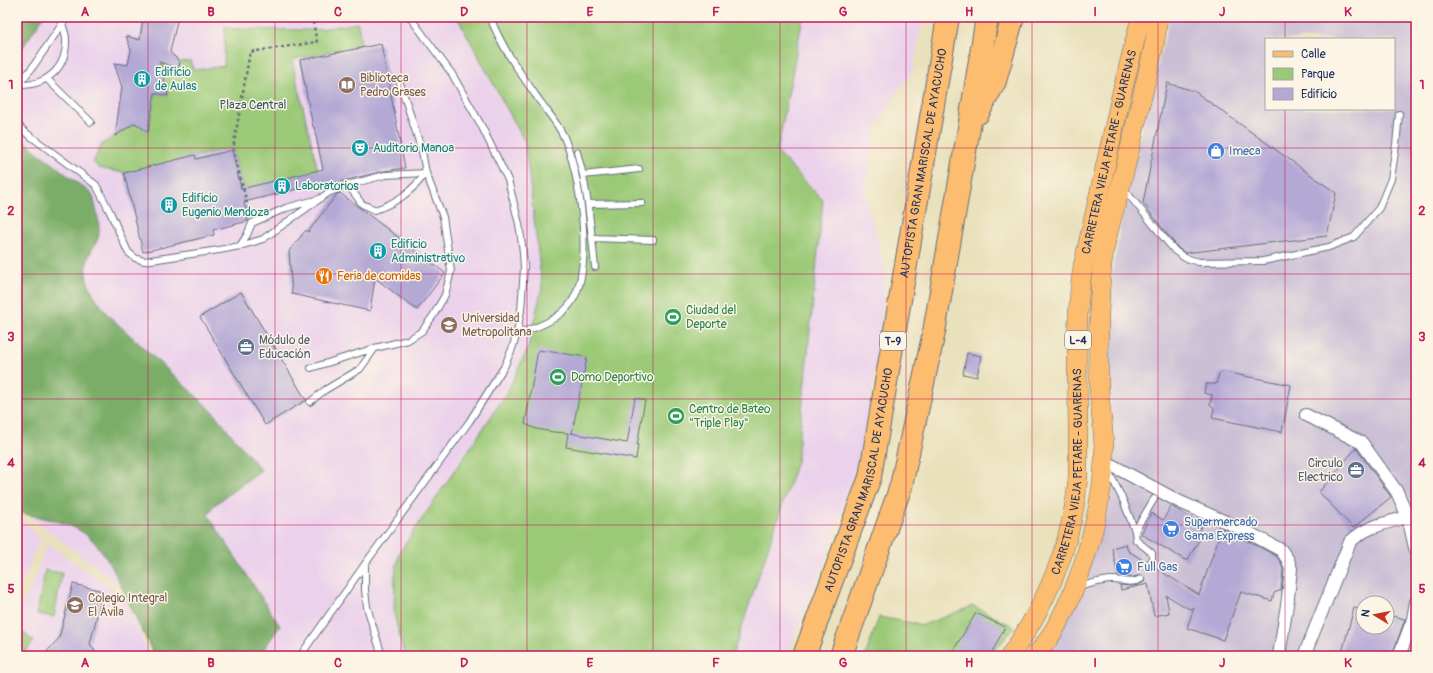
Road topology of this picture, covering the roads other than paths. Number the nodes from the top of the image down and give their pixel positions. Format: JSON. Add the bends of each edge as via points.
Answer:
{"nodes":[{"id":1,"x":67,"y":17,"type":"edge"},
{"id":2,"x":410,"y":17,"type":"edge"},
{"id":3,"x":490,"y":17,"type":"edge"},
{"id":4,"x":948,"y":17,"type":"edge"},
{"id":5,"x":987,"y":17,"type":"edge"},
{"id":6,"x":1013,"y":17,"type":"edge"},
{"id":7,"x":1142,"y":17,"type":"edge"},
{"id":8,"x":1158,"y":17,"type":"edge"},
{"id":9,"x":62,"y":23,"type":"junction"},
{"id":10,"x":47,"y":80,"type":"junction"},
{"id":11,"x":400,"y":80,"type":"dead end"},
{"id":12,"x":17,"y":86,"type":"edge"},
{"id":13,"x":1399,"y":114,"type":"dead end"},
{"id":14,"x":91,"y":122,"type":"dead end"},
{"id":15,"x":17,"y":124,"type":"edge"},
{"id":16,"x":970,"y":128,"type":"junction"},
{"id":17,"x":577,"y":152,"type":"dead end"},
{"id":18,"x":639,"y":169,"type":"dead end"},
{"id":19,"x":426,"y":173,"type":"junction"},
{"id":20,"x":583,"y":175,"type":"junction"},
{"id":21,"x":348,"y":185,"type":"junction"},
{"id":22,"x":1121,"y":185,"type":"junction"},
{"id":23,"x":321,"y":199,"type":"junction"},
{"id":24,"x":642,"y":203,"type":"dead end"},
{"id":25,"x":588,"y":204,"type":"junction"},
{"id":26,"x":592,"y":238,"type":"junction"},
{"id":27,"x":653,"y":240,"type":"dead end"},
{"id":28,"x":240,"y":246,"type":"junction"},
{"id":29,"x":595,"y":267,"type":"dead end"},
{"id":30,"x":517,"y":333,"type":"junction"},
{"id":31,"x":375,"y":348,"type":"junction"},
{"id":32,"x":311,"y":368,"type":"dead end"},
{"id":33,"x":310,"y":402,"type":"dead end"},
{"id":34,"x":1306,"y":415,"type":"dead end"},
{"id":35,"x":1104,"y":461,"type":"junction"},
{"id":36,"x":1154,"y":499,"type":"dead end"},
{"id":37,"x":1408,"y":517,"type":"junction"},
{"id":38,"x":1135,"y":532,"type":"junction"},
{"id":39,"x":1416,"y":552,"type":"edge"},
{"id":40,"x":365,"y":564,"type":"junction"},
{"id":41,"x":1150,"y":564,"type":"dead end"},
{"id":42,"x":1141,"y":579,"type":"dead end"},
{"id":43,"x":1075,"y":587,"type":"junction"},
{"id":44,"x":1416,"y":602,"type":"edge"},
{"id":45,"x":1038,"y":653,"type":"edge"},
{"id":46,"x":300,"y":656,"type":"edge"},
{"id":47,"x":382,"y":656,"type":"edge"},
{"id":48,"x":804,"y":656,"type":"edge"},
{"id":49,"x":842,"y":656,"type":"edge"},
{"id":50,"x":1010,"y":656,"type":"edge"},
{"id":51,"x":1279,"y":656,"type":"edge"},
{"id":52,"x":1304,"y":656,"type":"edge"},
{"id":53,"x":1399,"y":656,"type":"edge"}],
"edges":[{"from":1,"to":9,"type":"lane"},
{"from":2,"to":30,"type":"lane","via":[[452,74],[508,180],[519,224],[524,268]]},
{"from":3,"to":30,"type":"lane","via":[[513,63],[562,133],[576,179],[581,214],[583,267],[579,288],[572,302],[555,318]]},
{"from":4,"to":48,"type":"highway","name":"AUTOPISTA GRAN MARISCAL DE AYACUCHO","number":"T-9","via":[[870,477]]},
{"from":5,"to":16,"type":"highway"},
{"from":6,"to":16,"type":"highway","via":[[995,81]]},
{"from":7,"to":50,"type":"main road","name":"CARRETERA VIEJA PETARE - GUARENAS","number":"L-4","via":[[1122,92],[1079,289],[1078,478],[1072,518],[1064,553],[1051,586]]},
{"from":8,"to":22,"type":"main road","name":"CARRETERA VIEJA PETARE - GUARENAS","number":"L-4","via":[[1155,41]]},
{"from":9,"to":10,"type":"lane","via":[[66,38],[65,51],[62,61]]},
{"from":9,"to":12,"type":"lane"},
{"from":10,"to":12,"type":"lane"},
{"from":10,"to":14,"type":"lane"},
{"from":11,"to":19,"type":"lane","via":[[422,151]]},
{"from":13,"to":22,"type":"lane","via":[[1391,179],[1379,208],[1354,237],[1329,247],[1263,260],[1199,262],[1185,258],[1175,251]]},
{"from":15,"to":28,"type":"lane","via":[[96,185],[128,252],[135,258],[144,261]]},
{"from":16,"to":49,"type":"highway","via":[[934,332],[901,486]]},
{"from":17,"to":20,"type":"lane"},
{"from":18,"to":20,"type":"lane"},
{"from":19,"to":21,"type":"lane","via":[[385,175]]},
{"from":19,"to":21,"type":"lane","via":[[417,185],[392,204],[375,210],[362,204]]},
{"from":19,"to":31,"type":"lane","via":[[443,217],[451,271],[445,295],[422,331],[408,340]]},
{"from":20,"to":25,"type":"lane"},
{"from":21,"to":23,"type":"lane","via":[[328,193]]},
{"from":22,"to":35,"type":"main road","name":"CARRETERA VIEJA PETARE - GUARENAS","number":"L-4","via":[[1102,263],[1100,286],[1099,381]]},
{"from":23,"to":28,"type":"lane","via":[[264,239]]},
{"from":23,"to":28,"type":"lane","via":[[286,208],[252,223]]},
{"from":24,"to":25,"type":"lane"},
{"from":25,"to":26,"type":"lane"},
{"from":26,"to":27,"type":"lane"},
{"from":26,"to":29,"type":"lane"},
{"from":30,"to":40,"type":"lane","via":[[504,367],[469,422]]},
{"from":31,"to":32,"type":"lane"},
{"from":31,"to":33,"type":"lane","via":[[360,368]]},
{"from":34,"to":37,"type":"street","via":[[1362,443],[1397,492]]},
{"from":35,"to":38,"type":"lane"},
{"from":35,"to":43,"type":"main road","name":"CARRETERA VIEJA PETARE - GUARENAS","number":"L-4","via":[[1094,524]]},
{"from":35,"to":51,"type":"street","via":[[1180,502],[1242,529],[1281,550],[1291,569]]},
{"from":36,"to":38,"type":"lane"},
{"from":37,"to":39,"type":"street"},
{"from":37,"to":52,"type":"street","via":[[1368,528],[1350,542]]},
{"from":38,"to":41,"type":"lane","via":[[1136,540],[1152,554]]},
{"from":40,"to":46,"type":"lane"},
{"from":40,"to":47,"type":"lane","via":[[367,607]]},
{"from":42,"to":43,"type":"lane","via":[[1130,583],[1111,580]]},
{"from":43,"to":45,"type":"main road","number":"L-4","via":[[1059,620]]},
{"from":44,"to":53,"type":"street","via":[[1413,619]]}]}
